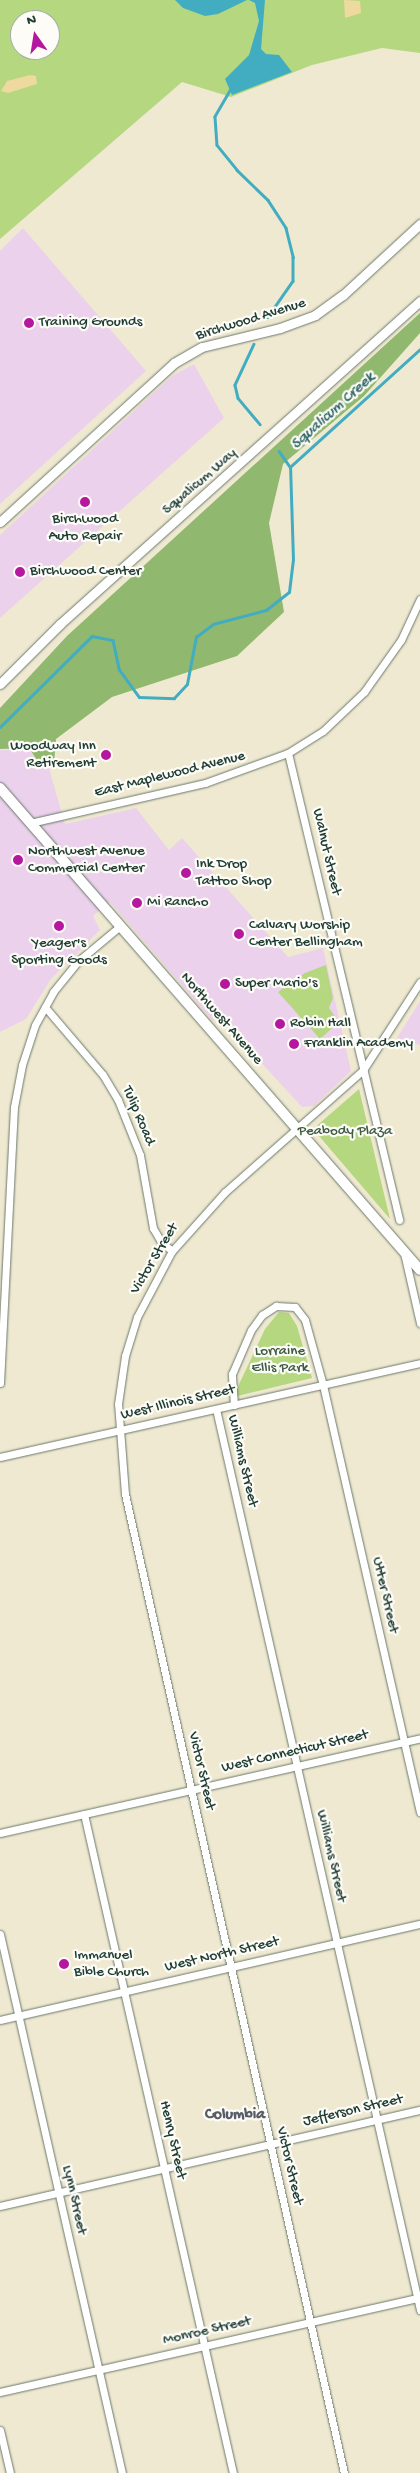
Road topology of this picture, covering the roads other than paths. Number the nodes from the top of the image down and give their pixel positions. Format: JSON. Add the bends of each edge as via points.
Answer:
{"nodes":[{"id":1,"x":420,"y":224,"type":"edge"},
{"id":2,"x":420,"y":301,"type":"edge"},
{"id":3,"x":0,"y":522,"type":"edge"},
{"id":4,"x":420,"y":599,"type":"edge"},
{"id":5,"x":0,"y":684,"type":"edge"},
{"id":6,"x":288,"y":753,"type":"junction"},
{"id":7,"x":0,"y":788,"type":"edge"},
{"id":8,"x":30,"y":823,"type":"junction"},
{"id":9,"x":120,"y":926,"type":"junction"},
{"id":10,"x":420,"y":982,"type":"edge"},
{"id":11,"x":45,"y":1007,"type":"junction"},
{"id":12,"x":363,"y":1070,"type":"junction"},
{"id":13,"x":297,"y":1128,"type":"junction"},
{"id":14,"x":399,"y":1220,"type":"dead end"},
{"id":15,"x":172,"y":1251,"type":"junction"},
{"id":16,"x":404,"y":1251,"type":"junction"},
{"id":17,"x":420,"y":1270,"type":"edge"},
{"id":18,"x":420,"y":1324,"type":"edge"},
{"id":19,"x":420,"y":1363,"type":"edge"},
{"id":20,"x":0,"y":1382,"type":"edge"},
{"id":21,"x":323,"y":1385,"type":"junction"},
{"id":22,"x":234,"y":1405,"type":"junction"},
{"id":23,"x":216,"y":1409,"type":"junction"},
{"id":24,"x":118,"y":1431,"type":"junction"},
{"id":25,"x":0,"y":1458,"type":"edge"},
{"id":26,"x":420,"y":1738,"type":"edge"},
{"id":27,"x":404,"y":1741,"type":"junction"},
{"id":28,"x":297,"y":1766,"type":"junction"},
{"id":29,"x":191,"y":1790,"type":"junction"},
{"id":30,"x":420,"y":1812,"type":"edge"},
{"id":31,"x":84,"y":1814,"type":"junction"},
{"id":32,"x":0,"y":1833,"type":"edge"},
{"id":33,"x":420,"y":1924,"type":"edge"},
{"id":34,"x":0,"y":1934,"type":"edge"},
{"id":35,"x":337,"y":1943,"type":"junction"},
{"id":36,"x":231,"y":1968,"type":"junction"},
{"id":37,"x":125,"y":1992,"type":"junction"},
{"id":38,"x":18,"y":2016,"type":"junction"},
{"id":39,"x":0,"y":2020,"type":"edge"},
{"id":40,"x":420,"y":2110,"type":"edge"},
{"id":41,"x":377,"y":2120,"type":"junction"},
{"id":42,"x":270,"y":2144,"type":"junction"},
{"id":43,"x":164,"y":2168,"type":"junction"},
{"id":44,"x":58,"y":2192,"type":"junction"},
{"id":45,"x":0,"y":2206,"type":"edge"},
{"id":46,"x":419,"y":2297,"type":"edge"},
{"id":47,"x":420,"y":2310,"type":"edge"},
{"id":48,"x":310,"y":2322,"type":"junction"},
{"id":49,"x":205,"y":2346,"type":"junction"},
{"id":50,"x":98,"y":2370,"type":"junction"},
{"id":51,"x":0,"y":2392,"type":"edge"},
{"id":52,"x":0,"y":2430,"type":"edge"},
{"id":53,"x":10,"y":2473,"type":"edge"},
{"id":54,"x":122,"y":2473,"type":"edge"},
{"id":55,"x":233,"y":2473,"type":"edge"},
{"id":56,"x":344,"y":2473,"type":"edge"}],
"edges":[{"from":1,"to":3,"type":"street","name":"Birchwood Avenue","via":[[343,296],[315,315],[280,328],[202,347],[174,363]]},
{"from":2,"to":5,"type":"street","name":"Squalicum Way","via":[[60,624]]},
{"from":4,"to":6,"type":"street","name":"East Maplewood Avenue","via":[[401,640],[364,692],[322,730]]},
{"from":6,"to":8,"type":"street","name":"East Maplewood Avenue","via":[[205,783]]},
{"from":6,"to":12,"type":"street","name":"Walnut Street"},
{"from":7,"to":8,"type":"main road","name":"Northwest Avenue"},
{"from":8,"to":9,"type":"main road","name":"Northwest Avenue"},
{"from":9,"to":11,"type":"street","via":[[77,962]]},
{"from":9,"to":13,"type":"main road","name":"Northwest Avenue"},
{"from":10,"to":12,"type":"street","name":"Victor Street"},
{"from":11,"to":15,"type":"street","name":"Tulip Road","via":[[103,1076],[118,1100],[140,1155],[153,1228],[161,1242]]},
{"from":11,"to":20,"type":"street","via":[[22,1065],[14,1107]]},
{"from":12,"to":13,"type":"street","name":"Victor Street"},
{"from":12,"to":14,"type":"street","name":"Walnut Street"},
{"from":13,"to":15,"type":"street","name":"Victor Street","via":[[204,1211]]},
{"from":13,"to":16,"type":"main road","name":"Northwest Avenue"},
{"from":15,"to":24,"type":"street","name":"Victor Street","via":[[154,1282],[132,1333],[118,1404]]},
{"from":16,"to":17,"type":"main road","name":"Northwest Avenue"},
{"from":16,"to":18,"type":"street"},
{"from":19,"to":21,"type":"street","name":"West Illinois Street"},
{"from":21,"to":22,"type":"street","name":"West Illinois Street"},
{"from":21,"to":22,"type":"street","name":"Utter Street","via":[[302,1314],[295,1307],[283,1304],[262,1315],[244,1342],[232,1374]]},
{"from":21,"to":27,"type":"street","name":"Utter Street"},
{"from":22,"to":23,"type":"street","name":"West Illinois Street"},
{"from":23,"to":24,"type":"street","name":"West Illinois Street"},
{"from":23,"to":28,"type":"street","name":"Williams Street"},
{"from":24,"to":25,"type":"street","name":"West Illinois Street"},
{"from":24,"to":29,"type":"street","name":"Victor Street","via":[[125,1494]]},
{"from":26,"to":27,"type":"street","name":"West Connecticut Street"},
{"from":27,"to":28,"type":"street","name":"West Connecticut Street"},
{"from":27,"to":30,"type":"street","name":"Utter Street"},
{"from":28,"to":29,"type":"street","name":"West Connecticut Street"},
{"from":28,"to":35,"type":"street","name":"Williams Street"},
{"from":29,"to":31,"type":"street","name":"West Connecticut Street"},
{"from":29,"to":36,"type":"street","name":"Victor Street"},
{"from":31,"to":32,"type":"street","name":"West Connecticut Street"},
{"from":31,"to":37,"type":"street","name":"Henry Street"},
{"from":33,"to":35,"type":"street","name":"West North Street"},
{"from":34,"to":38,"type":"street","name":"Lynn Street"},
{"from":35,"to":36,"type":"street","name":"West North Street"},
{"from":35,"to":41,"type":"street","name":"Williams Street"},
{"from":36,"to":37,"type":"street","name":"West North Street"},
{"from":36,"to":42,"type":"street","name":"Victor Street"},
{"from":37,"to":38,"type":"street","name":"West North Street"},
{"from":37,"to":43,"type":"street","name":"Henry Street"},
{"from":38,"to":39,"type":"street","name":"West North Street"},
{"from":38,"to":44,"type":"street","name":"Lynn Street"},
{"from":40,"to":41,"type":"street","name":"Jefferson Street"},
{"from":41,"to":42,"type":"street","name":"Jefferson Street"},
{"from":41,"to":46,"type":"street","name":"Williams Street"},
{"from":42,"to":43,"type":"street","name":"Jefferson Street"},
{"from":42,"to":48,"type":"street","name":"Victor Street"},
{"from":43,"to":44,"type":"street","name":"Jefferson Street"},
{"from":43,"to":49,"type":"street","name":"Henry Street"},
{"from":44,"to":45,"type":"street","name":"Jefferson Street"},
{"from":44,"to":50,"type":"street","name":"Lynn Street"},
{"from":46,"to":47,"type":"street","name":"Williams Street"},
{"from":46,"to":48,"type":"street","name":"Monroe Street"},
{"from":48,"to":49,"type":"street","name":"Monroe Street"},
{"from":48,"to":56,"type":"street","name":"Victor Street"},
{"from":49,"to":50,"type":"street","name":"Monroe Street"},
{"from":49,"to":55,"type":"street","name":"Henry Street"},
{"from":50,"to":51,"type":"street","name":"Monroe Street"},
{"from":50,"to":54,"type":"street","name":"Lynn Street"},
{"from":52,"to":53,"type":"street"}]}
